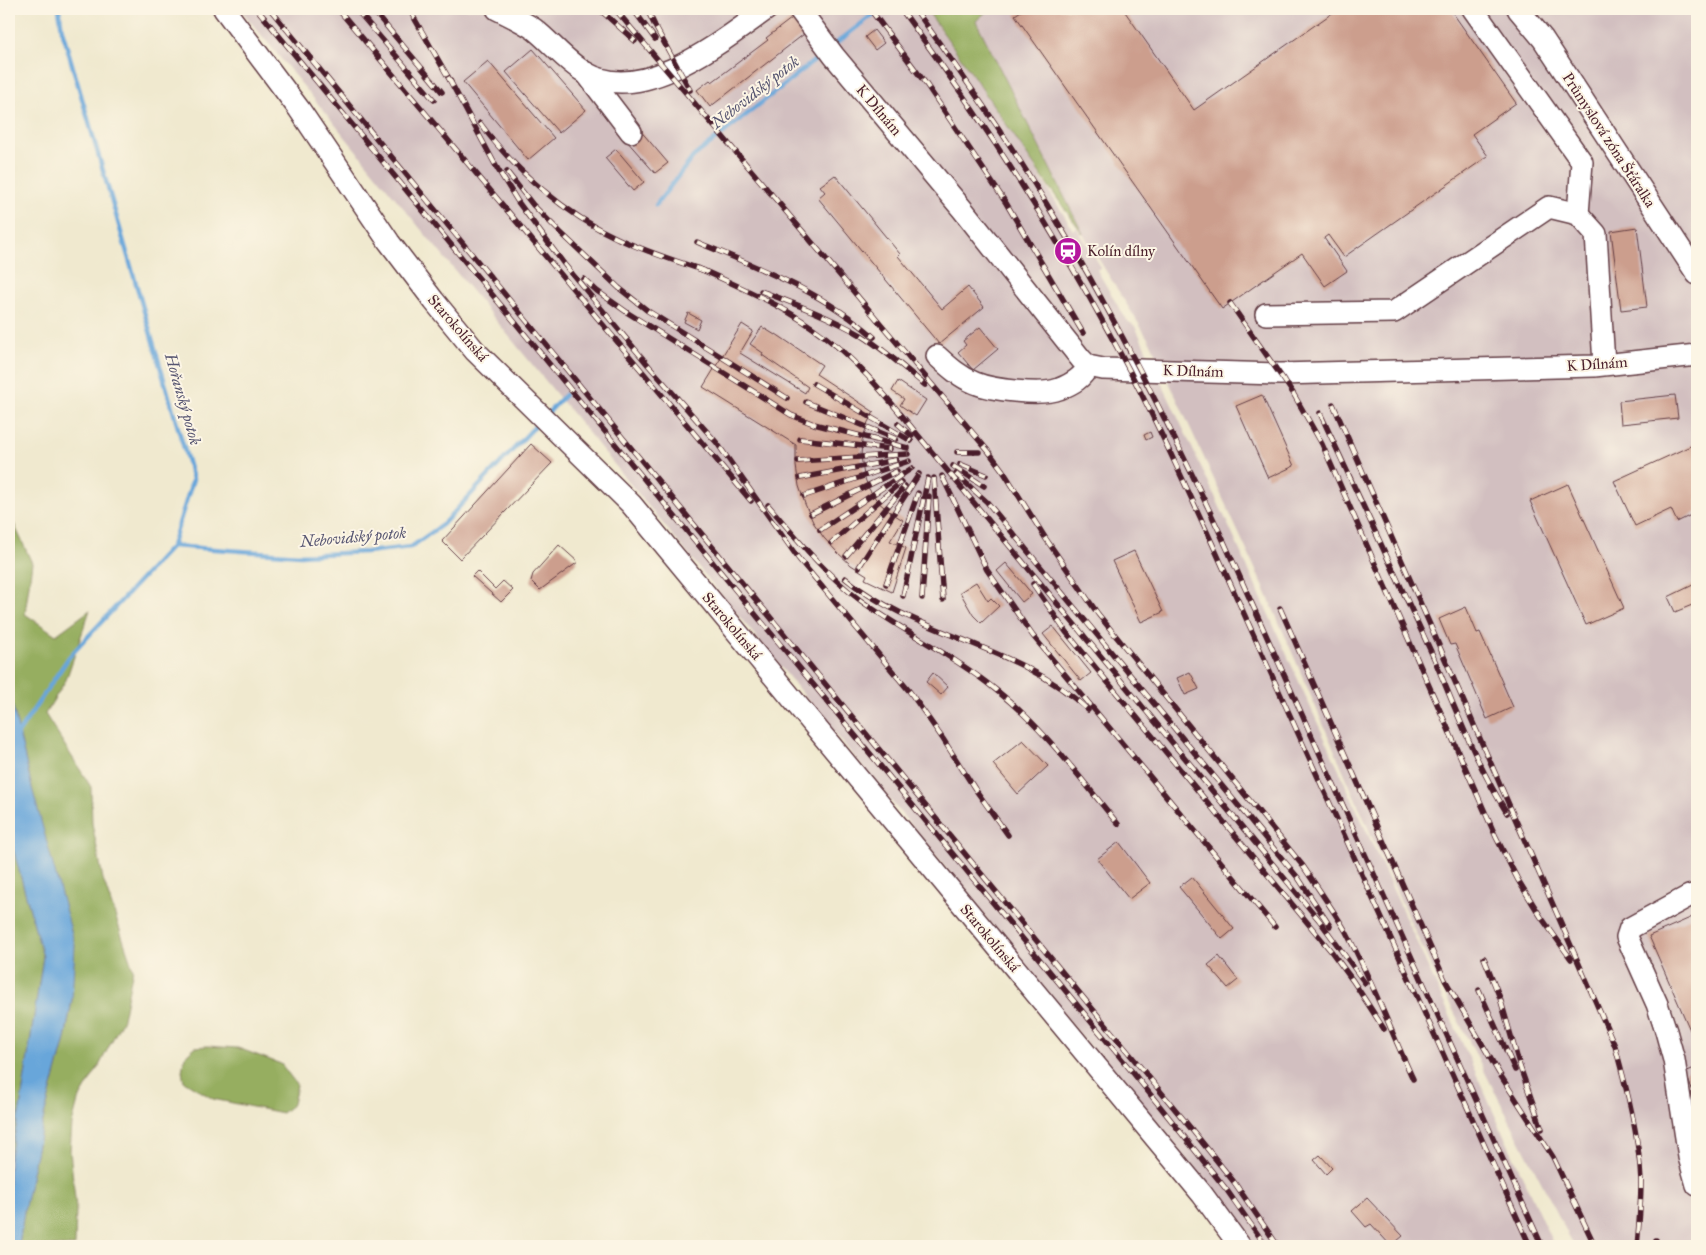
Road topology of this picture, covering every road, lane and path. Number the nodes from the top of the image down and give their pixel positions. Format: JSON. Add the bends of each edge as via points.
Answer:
{"nodes":[{"id":1,"x":224,"y":9,"type":"edge"},
{"id":2,"x":497,"y":9,"type":"edge"},
{"id":3,"x":767,"y":9,"type":"edge"},
{"id":4,"x":799,"y":9,"type":"edge"},
{"id":5,"x":1473,"y":9,"type":"edge"},
{"id":6,"x":1518,"y":9,"type":"edge"},
{"id":7,"x":586,"y":73,"type":"junction"},
{"id":8,"x":631,"y":132,"type":"dead end"},
{"id":9,"x":1578,"y":214,"type":"junction"},
{"id":10,"x":1697,"y":274,"type":"edge"},
{"id":11,"x":1266,"y":314,"type":"dead end"},
{"id":12,"x":1697,"y":355,"type":"edge"},
{"id":13,"x":937,"y":356,"type":"dead end"},
{"id":14,"x":1604,"y":364,"type":"junction"},
{"id":15,"x":1088,"y":366,"type":"junction"},
{"id":16,"x":1697,"y":894,"type":"edge"},
{"id":17,"x":1697,"y":1185,"type":"edge"},
{"id":18,"x":1240,"y":1246,"type":"edge"}],
"edges":[{"from":1,"to":18,"type":"street","name":"Starokolínská","via":[[299,109],[389,242],[475,351],[631,504],[1195,1186]]},
{"from":2,"to":7,"type":"street","via":[[533,29]]},
{"from":3,"to":7,"type":"street","via":[[711,48],[652,77],[619,82]]},
{"from":4,"to":15,"type":"street","name":"K Dílnám"},
{"from":5,"to":9,"type":"street","via":[[1582,162]]},
{"from":6,"to":10,"type":"street","name":"Průmyslová zóna Šťáralka","via":[[1542,39]]},
{"from":7,"to":8,"type":"street"},
{"from":9,"to":11,"type":"street","via":[[1549,208],[1394,312]]},
{"from":9,"to":14,"type":"street","via":[[1596,234]]},
{"from":12,"to":14,"type":"street","name":"K Dílnám"},
{"from":13,"to":15,"type":"street","via":[[964,378],[1005,390],[1058,390],[1080,379]]},
{"from":14,"to":15,"type":"street","name":"K Dílnám","via":[[1280,374],[1103,370]]},
{"from":16,"to":17,"type":"street","via":[[1630,928],[1626,937],[1666,1031]]}]}
